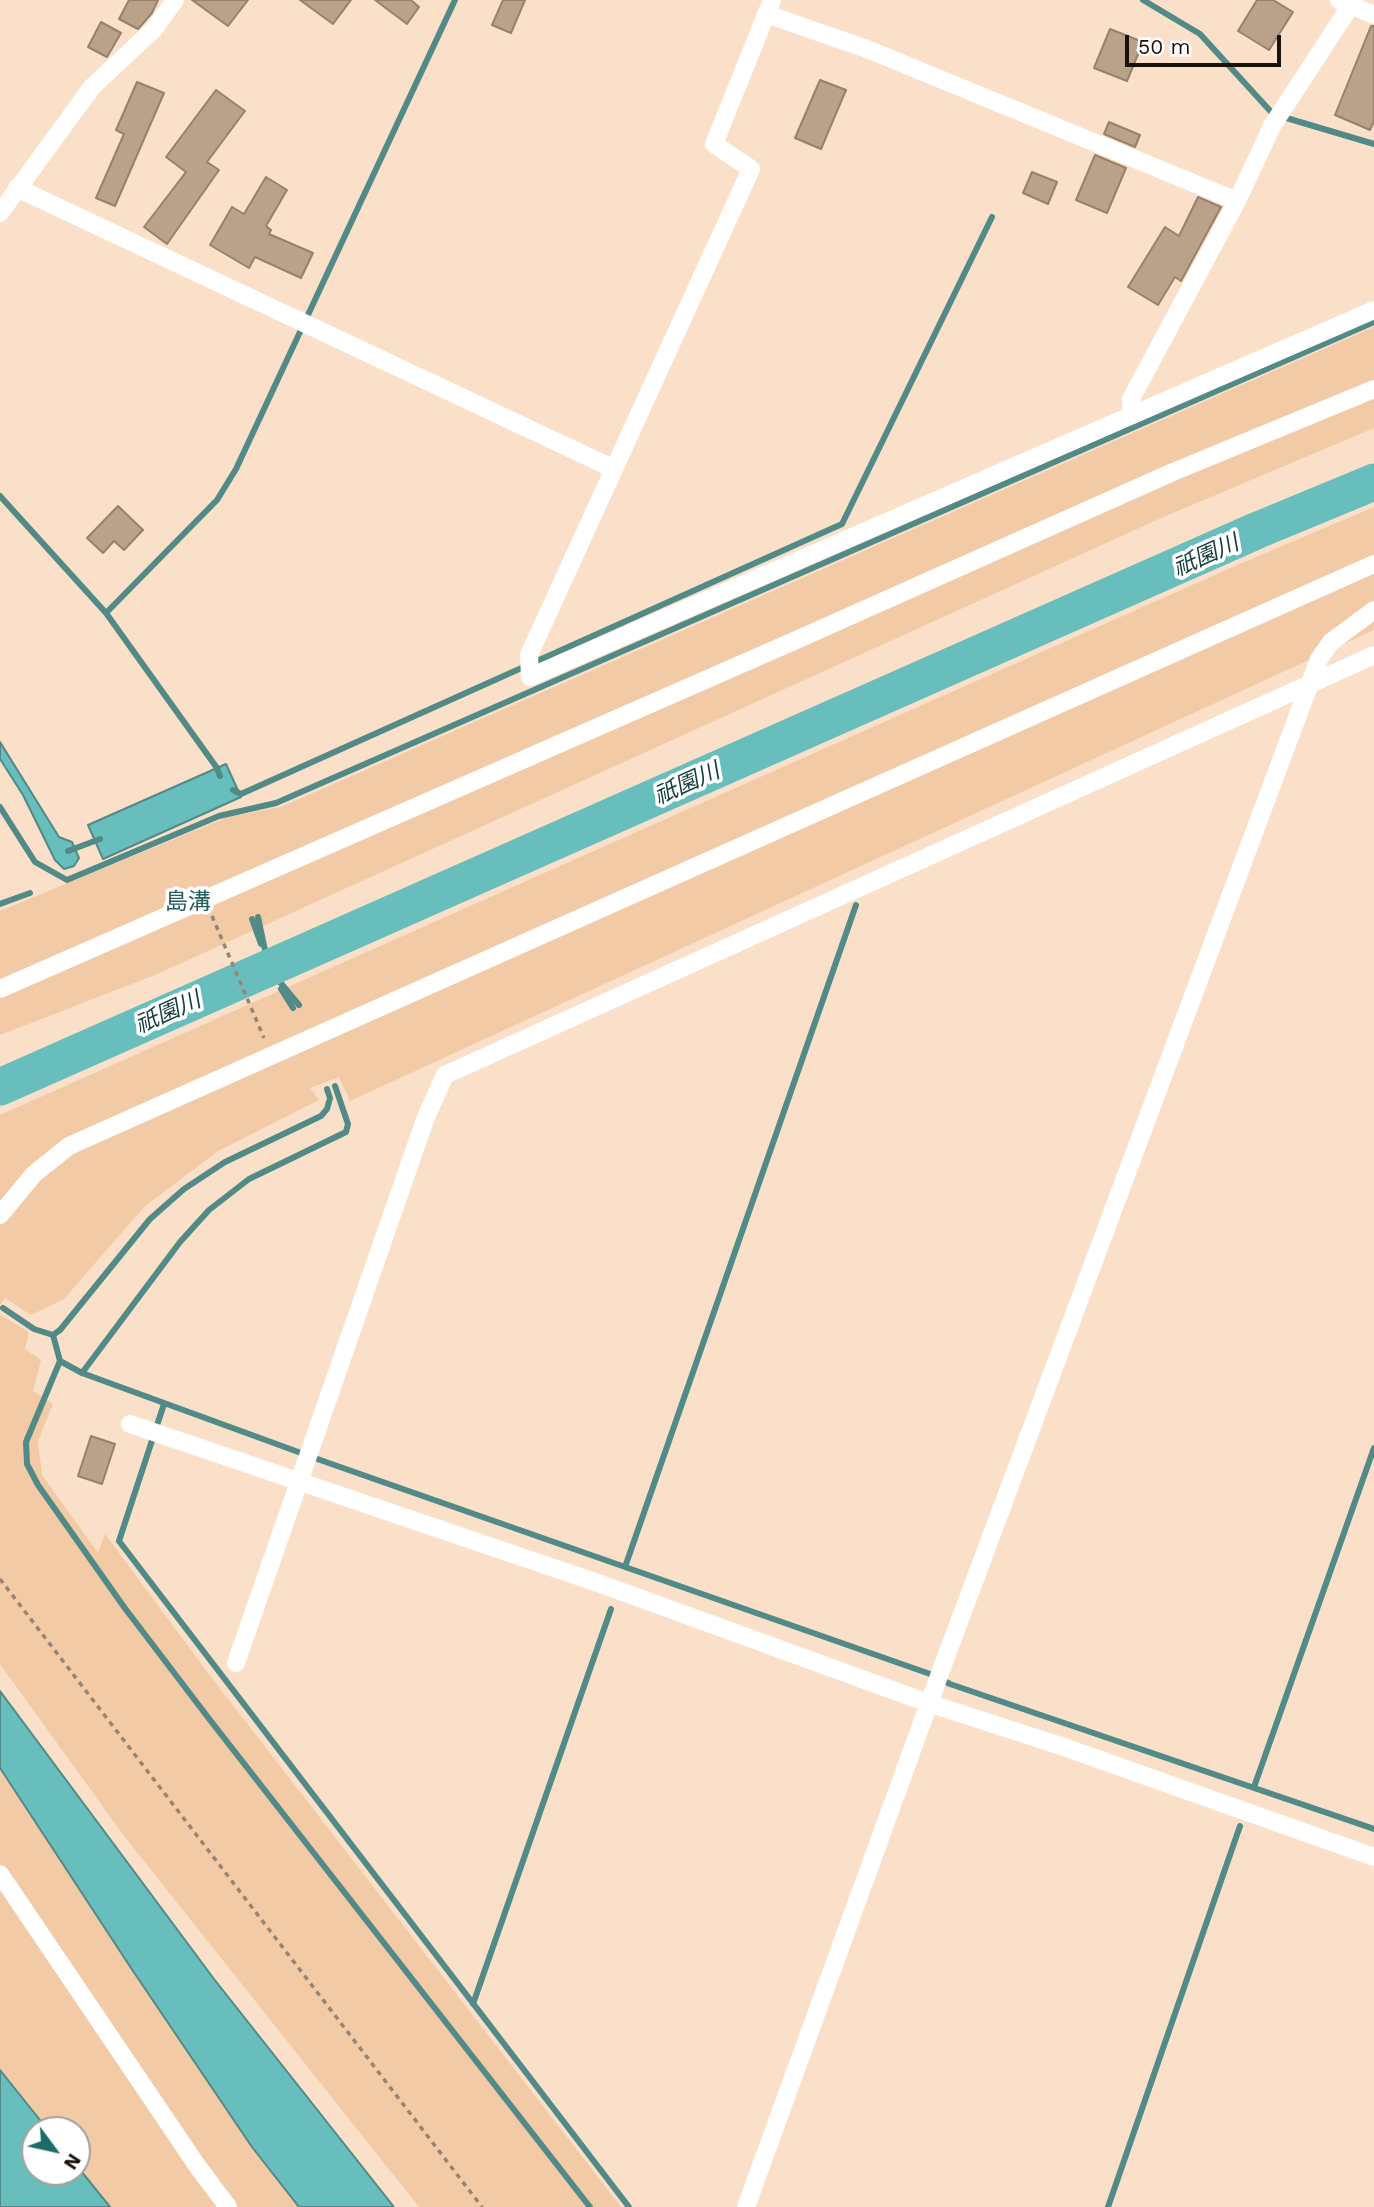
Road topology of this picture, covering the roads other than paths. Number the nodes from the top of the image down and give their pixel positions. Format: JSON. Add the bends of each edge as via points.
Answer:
{"nodes":[{"id":1,"x":175,"y":0,"type":"edge"},
{"id":2,"x":1345,"y":2,"type":"edge"},
{"id":3,"x":769,"y":7,"type":"edge"},
{"id":4,"x":1374,"y":15,"type":"edge"},
{"id":5,"x":17,"y":188,"type":"junction"},
{"id":6,"x":1237,"y":201,"type":"junction"},
{"id":7,"x":0,"y":213,"type":"edge"},
{"id":8,"x":1374,"y":310,"type":"edge"},
{"id":9,"x":1374,"y":388,"type":"edge"},
{"id":10,"x":1132,"y":415,"type":"junction"},
{"id":11,"x":612,"y":468,"type":"junction"},
{"id":12,"x":1374,"y":564,"type":"edge"},
{"id":13,"x":1374,"y":610,"type":"edge"},
{"id":14,"x":1374,"y":655,"type":"edge"},
{"id":15,"x":1310,"y":683,"type":"junction"},
{"id":16,"x":0,"y":989,"type":"edge"},
{"id":17,"x":0,"y":1216,"type":"edge"},
{"id":18,"x":130,"y":1424,"type":"dead end"},
{"id":19,"x":301,"y":1480,"type":"junction"},
{"id":20,"x":236,"y":1663,"type":"dead end"},
{"id":21,"x":928,"y":1703,"type":"junction"},
{"id":22,"x":1374,"y":1857,"type":"edge"},
{"id":23,"x":0,"y":1874,"type":"edge"},
{"id":24,"x":228,"y":2207,"type":"edge"},
{"id":25,"x":746,"y":2207,"type":"edge"}],
"edges":[{"from":1,"to":5,"type":"street","via":[[154,29],[92,87]]},
{"from":2,"to":4,"type":"street"},
{"from":2,"to":6,"type":"street","via":[[1272,126]]},
{"from":3,"to":6,"type":"street"},
{"from":3,"to":11,"type":"street","via":[[714,144],[751,169]]},
{"from":5,"to":7,"type":"street"},
{"from":5,"to":11,"type":"street"},
{"from":6,"to":10,"type":"street","via":[[1130,399]]},
{"from":8,"to":10,"type":"street"},
{"from":9,"to":16,"type":"street","via":[[1173,472]]},
{"from":10,"to":11,"type":"street","via":[[530,677],[528,654]]},
{"from":12,"to":17,"type":"street","via":[[69,1146],[34,1174]]},
{"from":13,"to":15,"type":"street","via":[[1331,642]]},
{"from":14,"to":15,"type":"street"},
{"from":15,"to":19,"type":"street","via":[[445,1075],[426,1117]]},
{"from":15,"to":21,"type":"street"},
{"from":18,"to":19,"type":"street"},
{"from":19,"to":20,"type":"street"},
{"from":19,"to":21,"type":"street"},
{"from":21,"to":22,"type":"street"},
{"from":21,"to":25,"type":"street"},
{"from":23,"to":24,"type":"street"}]}
